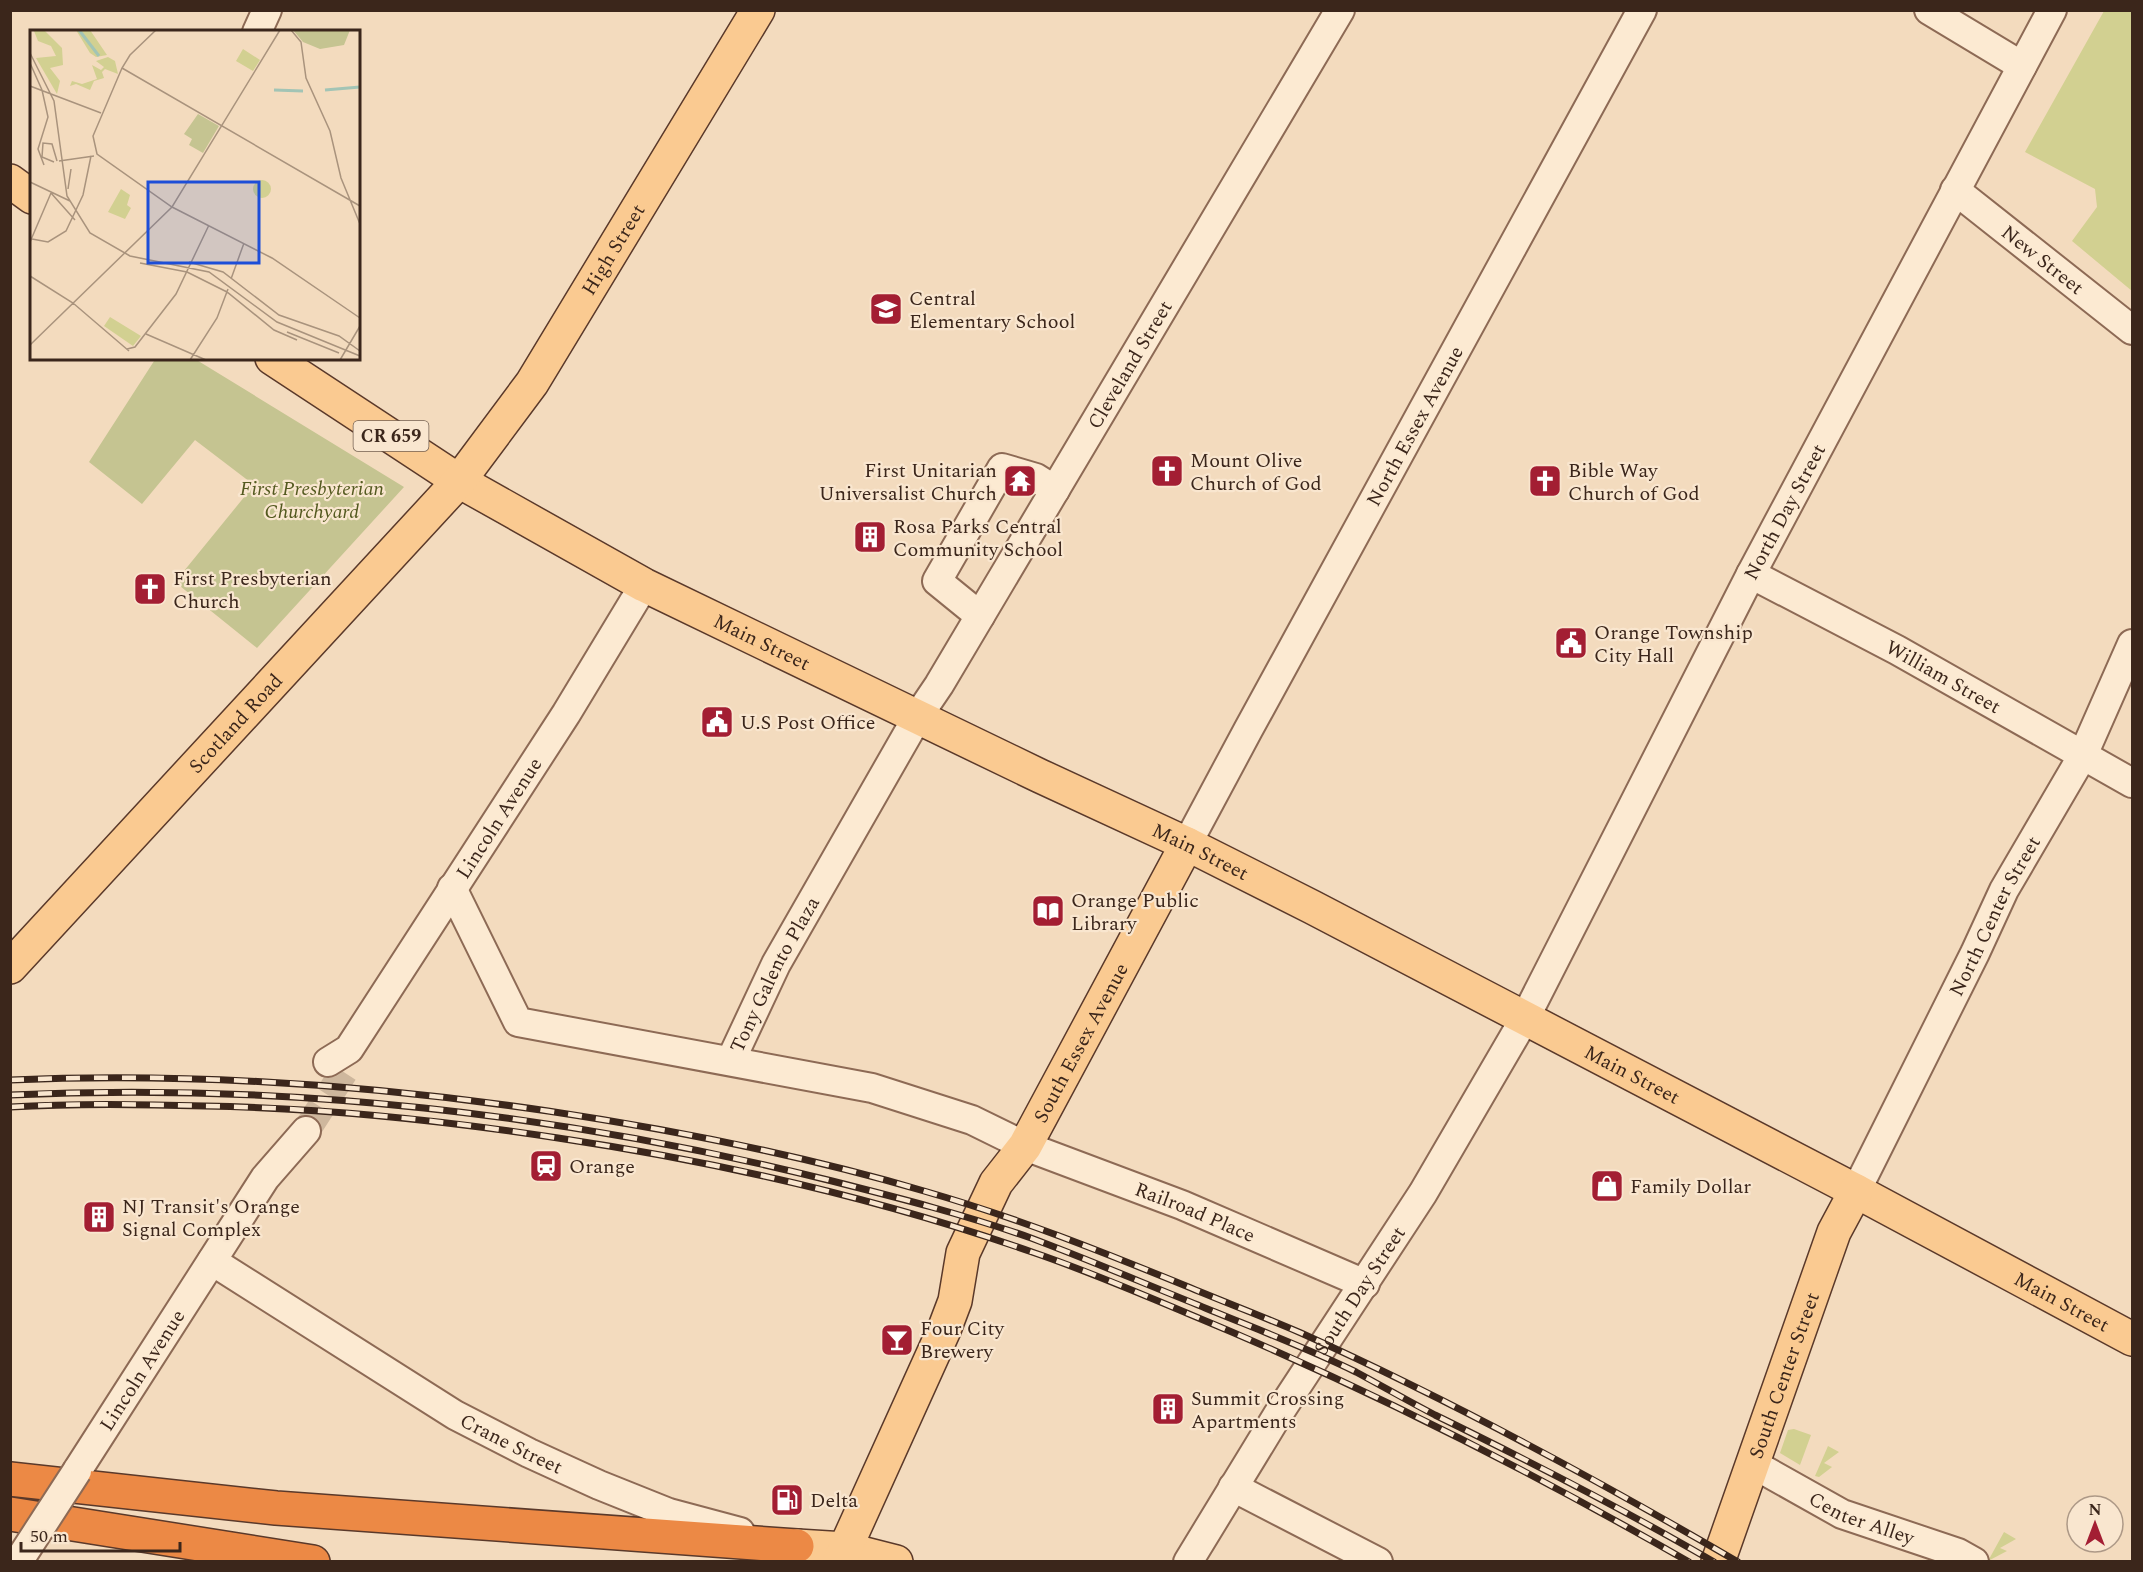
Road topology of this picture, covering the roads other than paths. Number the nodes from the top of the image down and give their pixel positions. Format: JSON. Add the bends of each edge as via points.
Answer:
{"nodes":[{"id":1,"x":267,"y":10,"type":"edge"},
{"id":2,"x":758,"y":10,"type":"edge"},
{"id":3,"x":1340,"y":10,"type":"edge"},
{"id":4,"x":1642,"y":10,"type":"edge"},
{"id":5,"x":1929,"y":10,"type":"edge"},
{"id":6,"x":2052,"y":10,"type":"edge"},
{"id":7,"x":257,"y":30,"type":"edge"},
{"id":8,"x":2022,"y":66,"type":"junction"},
{"id":9,"x":10,"y":181,"type":"edge"},
{"id":10,"x":1955,"y":190,"type":"junction"},
{"id":11,"x":30,"y":196,"type":"edge"},
{"id":12,"x":2133,"y":330,"type":"edge"},
{"id":13,"x":276,"y":360,"type":"edge"},
{"id":14,"x":459,"y":481,"type":"junction"},
{"id":15,"x":1055,"y":490,"type":"junction"},
{"id":16,"x":1751,"y":574,"type":"junction"},
{"id":17,"x":644,"y":585,"type":"junction"},
{"id":18,"x":980,"y":616,"type":"junction"},
{"id":19,"x":2133,"y":644,"type":"edge"},
{"id":20,"x":918,"y":716,"type":"junction"},
{"id":21,"x":2083,"y":755,"type":"junction"},
{"id":22,"x":2133,"y":783,"type":"edge"},
{"id":23,"x":1187,"y":844,"type":"junction"},
{"id":24,"x":452,"y":888,"type":"junction"},
{"id":25,"x":10,"y":967,"type":"edge"},
{"id":26,"x":1525,"y":1018,"type":"junction"},
{"id":27,"x":342,"y":1059,"type":"tunnel mouth"},
{"id":28,"x":731,"y":1060,"type":"junction"},
{"id":29,"x":296,"y":1129,"type":"tunnel mouth"},
{"id":30,"x":1025,"y":1146,"type":"junction"},
{"id":31,"x":1856,"y":1191,"type":"junction"},
{"id":32,"x":212,"y":1261,"type":"junction"},
{"id":33,"x":1365,"y":1284,"type":"junction"},
{"id":34,"x":2133,"y":1340,"type":"edge"},
{"id":35,"x":1753,"y":1464,"type":"junction"},
{"id":36,"x":10,"y":1479,"type":"edge"},
{"id":37,"x":1233,"y":1487,"type":"junction"},
{"id":38,"x":10,"y":1514,"type":"edge"},
{"id":39,"x":797,"y":1546,"type":"junction"},
{"id":40,"x":842,"y":1555,"type":"edge"},
{"id":41,"x":18,"y":1562,"type":"edge"},
{"id":42,"x":313,"y":1562,"type":"edge"},
{"id":43,"x":896,"y":1562,"type":"edge"},
{"id":44,"x":1188,"y":1562,"type":"edge"},
{"id":45,"x":1378,"y":1562,"type":"edge"},
{"id":46,"x":1719,"y":1562,"type":"edge"},
{"id":47,"x":1974,"y":1562,"type":"edge"}],
"edges":[{"from":1,"to":7,"type":"street"},
{"from":2,"to":14,"type":"main road","name":"High Street","via":[[532,383]]},
{"from":3,"to":15,"type":"street","name":"Cleveland Street"},
{"from":4,"to":23,"type":"street","name":"North Essex Avenue"},
{"from":5,"to":8,"type":"street"},
{"from":6,"to":8,"type":"street","name":"North Day Street"},
{"from":8,"to":10,"type":"street","name":"North Day Street"},
{"from":9,"to":11,"type":"main road"},
{"from":10,"to":12,"type":"street","name":"New Street"},
{"from":10,"to":16,"type":"street","name":"North Day Street"},
{"from":13,"to":14,"type":"main road","name":"Main Street","number":"CR 659"},
{"from":14,"to":17,"type":"main road","name":"Main Street"},
{"from":14,"to":25,"type":"main road","name":"Scotland Road"},
{"from":15,"to":18,"type":"street","name":"Cleveland Street"},
{"from":15,"to":18,"type":"street","via":[[1036,478],[1002,468],[937,581]]},
{"from":16,"to":21,"type":"street","name":"William Street","via":[[1897,650]]},
{"from":16,"to":26,"type":"street","name":"North Day Street"},
{"from":17,"to":20,"type":"main road","name":"Main Street"},
{"from":17,"to":24,"type":"street","name":"Lincoln Avenue","via":[[566,714]]},
{"from":18,"to":20,"type":"street","name":"Cleveland Street"},
{"from":19,"to":21,"type":"street","name":"North Center Street"},
{"from":20,"to":23,"type":"main road","name":"Main Street"},
{"from":20,"to":28,"type":"street","name":"Tony Galento Plaza","via":[[776,964]]},
{"from":21,"to":22,"type":"street","name":"William Street"},
{"from":21,"to":31,"type":"street","name":"North Center Street","via":[[2004,890]]},
{"from":23,"to":26,"type":"main road","name":"Main Street"},
{"from":23,"to":30,"type":"main road","name":"South Essex Avenue"},
{"from":24,"to":27,"type":"street","name":"Lincoln Avenue"},
{"from":24,"to":28,"type":"street","via":[[518,1022]]},
{"from":26,"to":31,"type":"main road","name":"Main Street"},
{"from":26,"to":33,"type":"street","name":"South Day Street"},
{"from":28,"to":30,"type":"street","name":"Tony Galento Plaza","via":[[872,1088],[972,1120]]},
{"from":29,"to":32,"type":"street","name":"Lincoln Avenue"},
{"from":30,"to":33,"type":"street","name":"Railroad Place","via":[[1182,1205]]},
{"from":30,"to":40,"type":"main road","name":"South Essex Avenue","via":[[996,1183],[963,1253],[955,1301],[939,1341]]},
{"from":31,"to":34,"type":"main road","name":"Main Street"},
{"from":31,"to":35,"type":"main road","name":"South Center Street","via":[[1834,1232]]},
{"from":32,"to":39,"type":"street","name":"Crane Street","via":[[455,1415],[529,1453],[669,1513]]},
{"from":32,"to":41,"type":"street","name":"Lincoln Avenue","bridge":true},
{"from":33,"to":37,"type":"street","name":"South Day Street"},
{"from":35,"to":46,"type":"main road","name":"South Center Street"},
{"from":35,"to":47,"type":"street","name":"Center Alley","via":[[1842,1514]]},
{"from":36,"to":39,"type":"highway","via":[[276,1508]]},
{"from":37,"to":44,"type":"street","name":"South Day Street"},
{"from":37,"to":45,"type":"street"},
{"from":38,"to":42,"type":"highway"},
{"from":39,"to":40,"type":"main road","name":"Crane Street"},
{"from":40,"to":43,"type":"main road","name":"Crane Street"}]}
